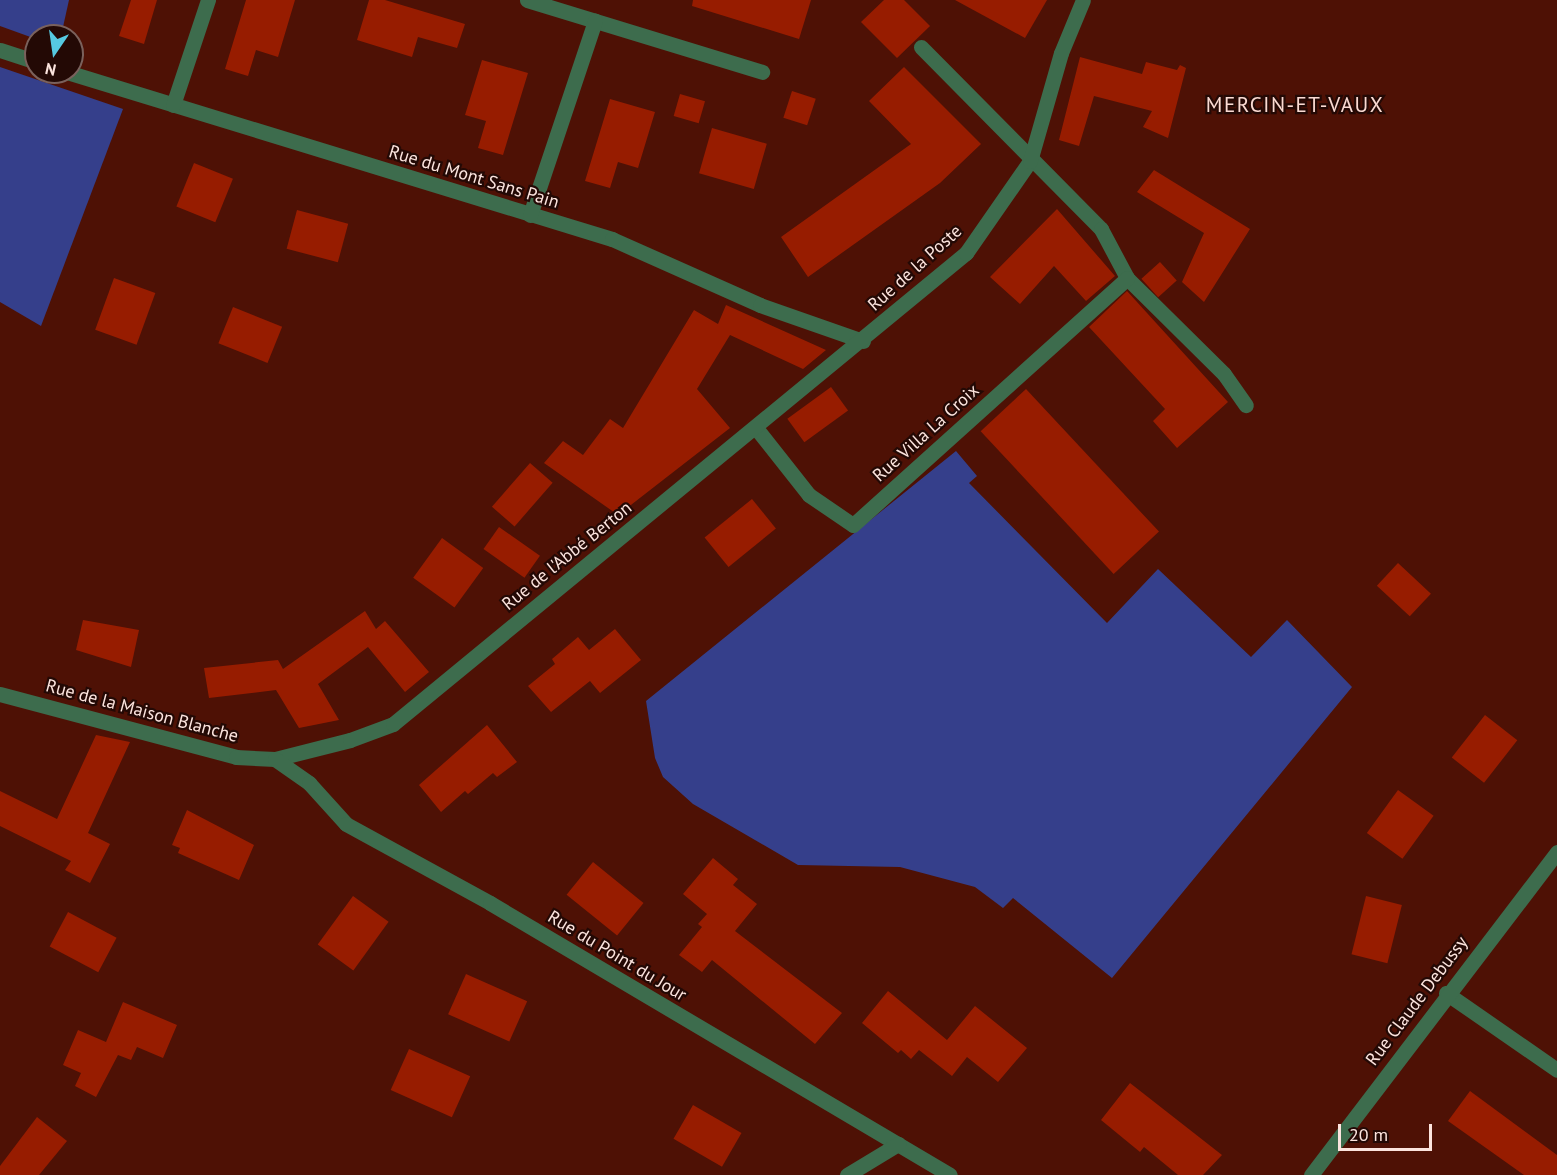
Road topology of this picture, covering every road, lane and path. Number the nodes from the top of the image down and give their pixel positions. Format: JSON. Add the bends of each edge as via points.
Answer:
{"nodes":[{"id":1,"x":208,"y":0,"type":"edge"},
{"id":2,"x":527,"y":0,"type":"edge"},
{"id":3,"x":1083,"y":0,"type":"edge"},
{"id":4,"x":596,"y":21,"type":"junction"},
{"id":5,"x":921,"y":47,"type":"dead end"},
{"id":6,"x":0,"y":50,"type":"edge"},
{"id":7,"x":24,"y":58,"type":"edge"},
{"id":8,"x":762,"y":72,"type":"dead end"},
{"id":9,"x":84,"y":77,"type":"edge"},
{"id":10,"x":173,"y":105,"type":"junction"},
{"id":11,"x":1030,"y":161,"type":"junction"},
{"id":12,"x":530,"y":214,"type":"junction"},
{"id":13,"x":1127,"y":278,"type":"junction"},
{"id":14,"x":863,"y":341,"type":"junction"},
{"id":15,"x":1246,"y":405,"type":"dead end"},
{"id":16,"x":756,"y":428,"type":"junction"},
{"id":17,"x":0,"y":694,"type":"edge"},
{"id":18,"x":275,"y":759,"type":"junction"},
{"id":19,"x":1557,"y":852,"type":"edge"},
{"id":20,"x":1446,"y":993,"type":"junction"},
{"id":21,"x":1557,"y":1070,"type":"edge"},
{"id":22,"x":898,"y":1144,"type":"junction"},
{"id":23,"x":847,"y":1175,"type":"edge"},
{"id":24,"x":950,"y":1175,"type":"edge"},
{"id":25,"x":1311,"y":1175,"type":"edge"}],
"edges":[{"from":1,"to":10,"type":"street"},
{"from":2,"to":4,"type":"street"},
{"from":3,"to":11,"type":"street","name":"Rue de la Poste","via":[[1061,52]]},
{"from":4,"to":8,"type":"street"},
{"from":4,"to":12,"type":"street"},
{"from":5,"to":11,"type":"street"},
{"from":6,"to":7,"type":"street"},
{"from":9,"to":10,"type":"street","name":"Rue du Mont Sans Pain"},
{"from":10,"to":12,"type":"street","name":"Rue du Mont Sans Pain"},
{"from":11,"to":13,"type":"street","via":[[1051,175],[1101,229]]},
{"from":11,"to":14,"type":"street","name":"Rue de la Poste","via":[[966,253]]},
{"from":12,"to":14,"type":"street","name":"Rue du Mont Sans Pain","via":[[612,239],[760,305]]},
{"from":13,"to":15,"type":"street","via":[[1224,374]]},
{"from":13,"to":16,"type":"street","name":"Rue Villa La Croix","via":[[853,525],[809,495]]},
{"from":14,"to":16,"type":"street","name":"Rue de l'Abbé Berton"},
{"from":16,"to":18,"type":"street","name":"Rue de l'Abbé Berton","via":[[393,724],[350,740]]},
{"from":17,"to":18,"type":"street","name":"Rue de la Maison Blanche","via":[[236,757]]},
{"from":18,"to":22,"type":"street","name":"Rue du Point du Jour","via":[[309,783],[346,824],[490,903]]},
{"from":19,"to":20,"type":"street","name":"Rue Claude Debussy"},
{"from":20,"to":21,"type":"street"},
{"from":20,"to":25,"type":"street","name":"Rue Claude Debussy"},
{"from":22,"to":23,"type":"street"},
{"from":22,"to":24,"type":"street","name":"Rue du Point du Jour"}]}
